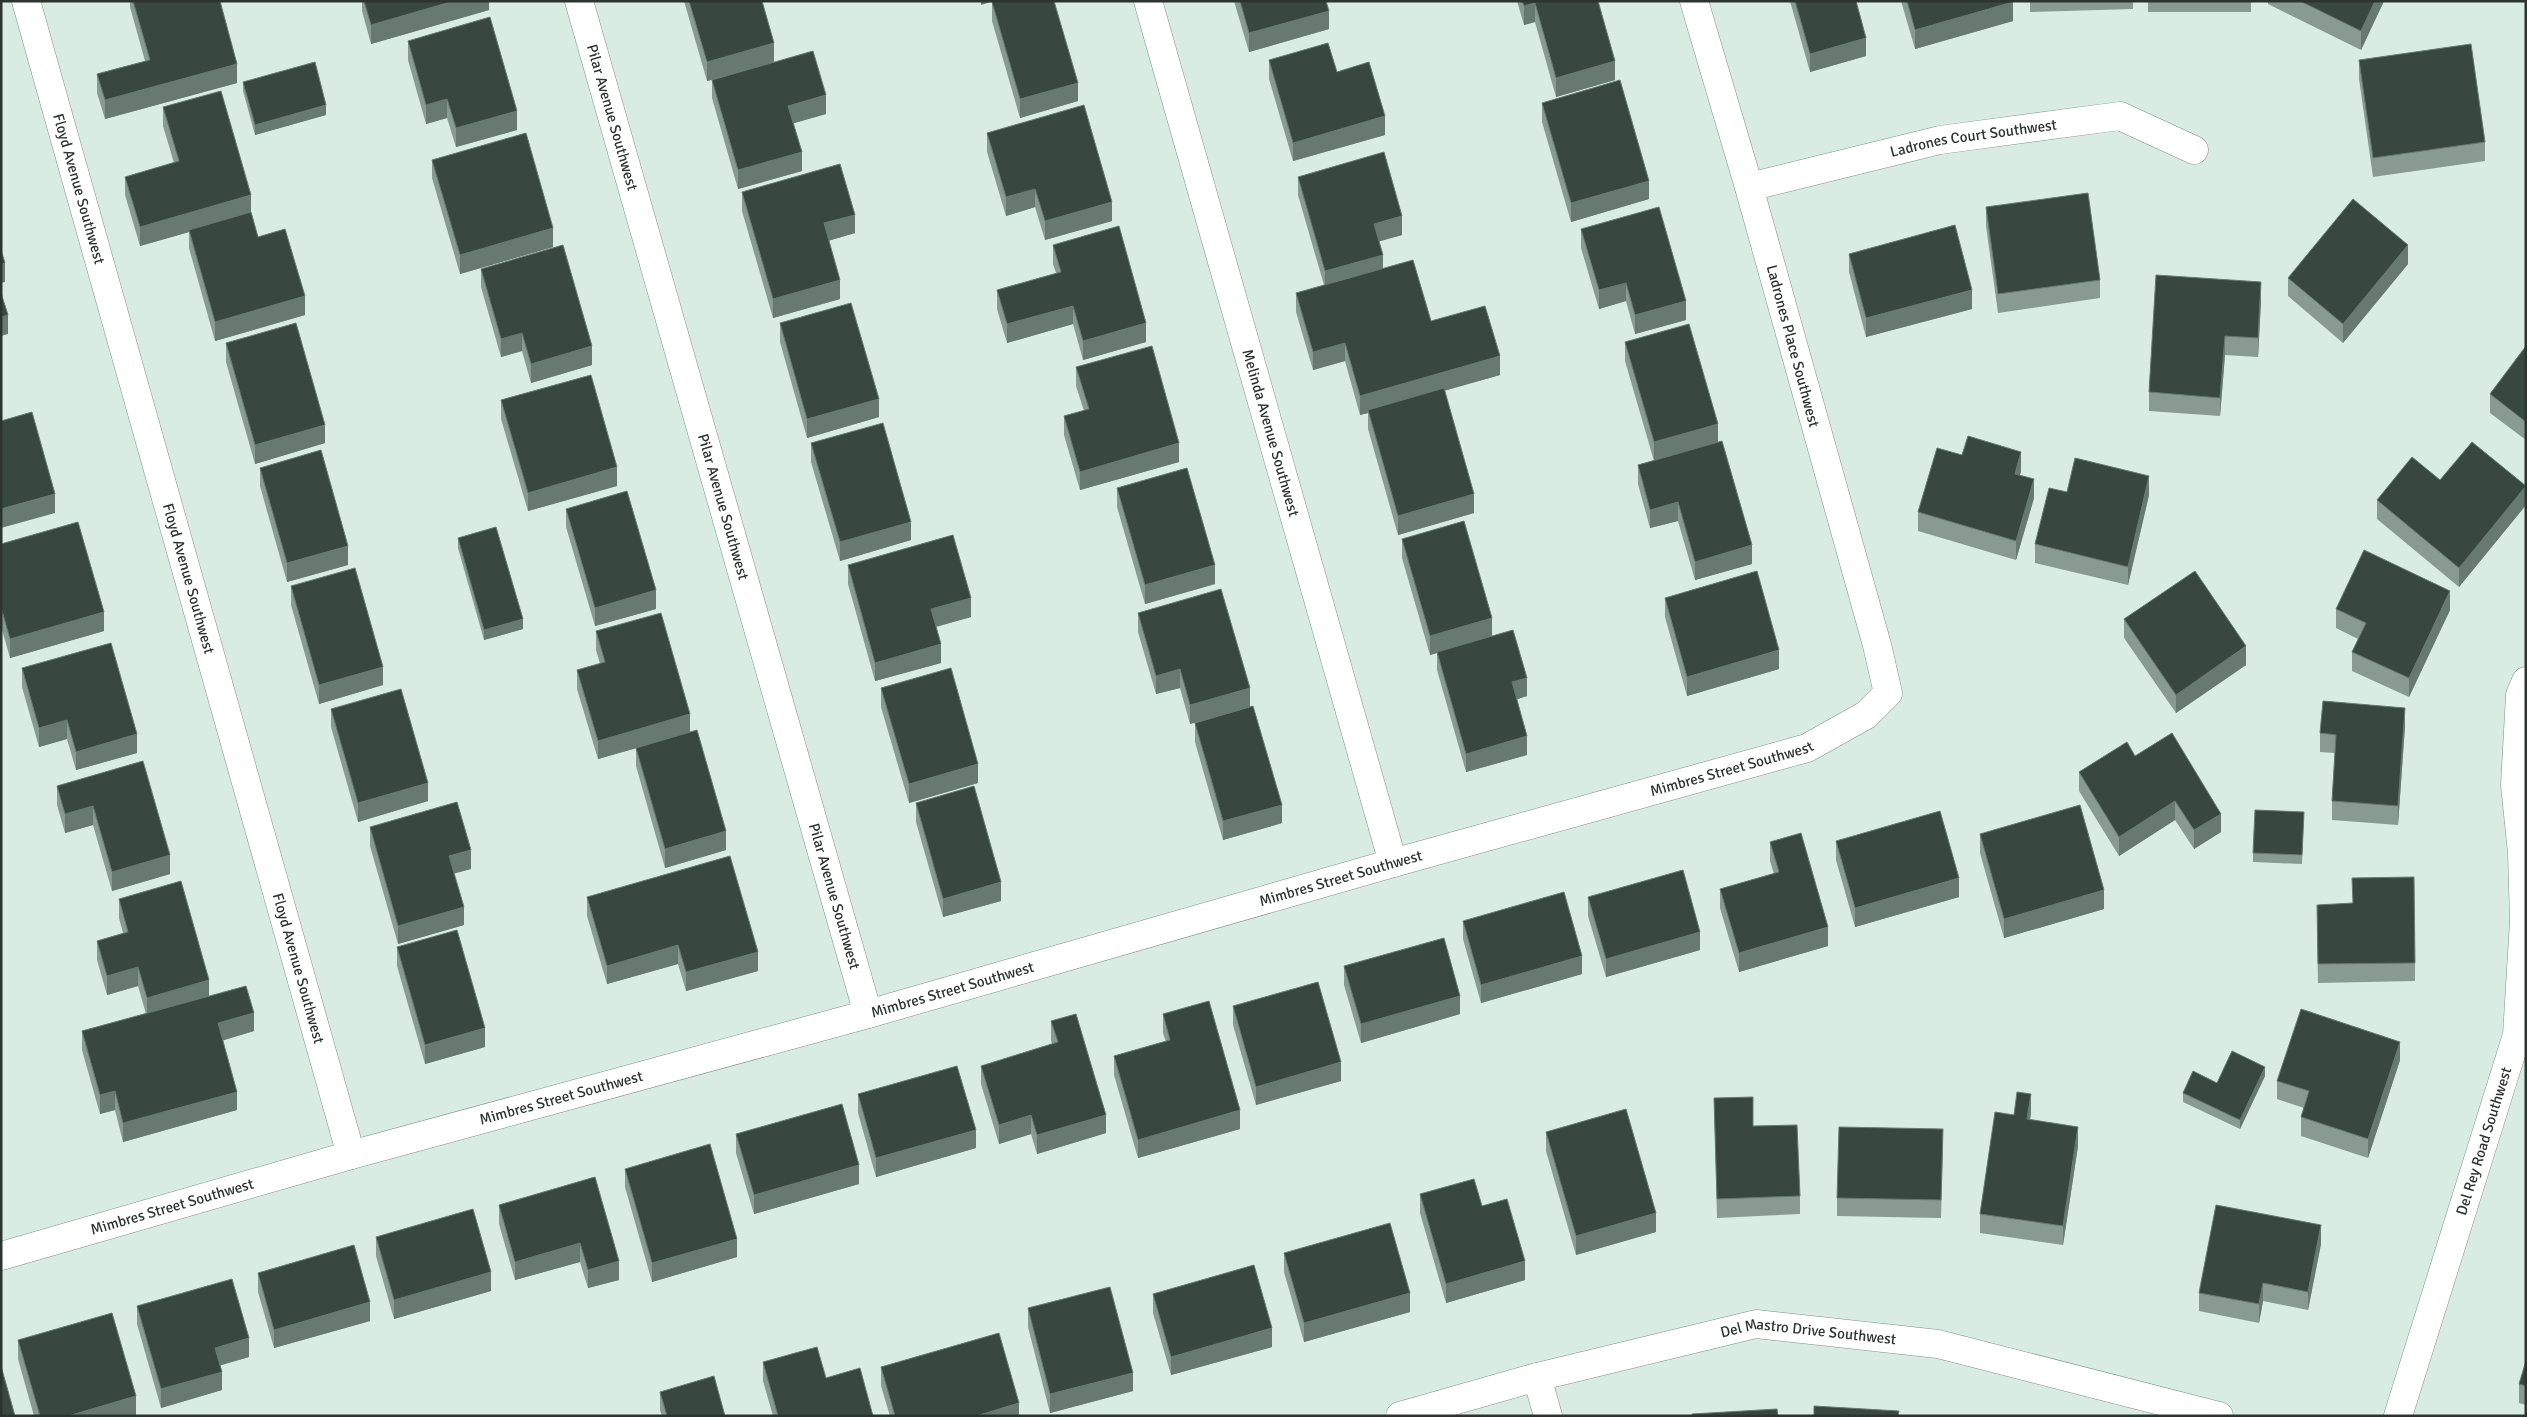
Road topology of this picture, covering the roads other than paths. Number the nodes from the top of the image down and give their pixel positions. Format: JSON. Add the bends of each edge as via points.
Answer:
{"nodes":[{"id":1,"x":26,"y":1,"type":"edge"},
{"id":2,"x":579,"y":1,"type":"edge"},
{"id":3,"x":1148,"y":1,"type":"edge"},
{"id":4,"x":1694,"y":1,"type":"edge"},
{"id":5,"x":2194,"y":150,"type":"dead end"},
{"id":6,"x":1749,"y":187,"type":"junction"},
{"id":7,"x":2526,"y":681,"type":"edge"},
{"id":8,"x":1888,"y":693,"type":"joint"},
{"id":9,"x":1393,"y":863,"type":"junction"},
{"id":10,"x":868,"y":1014,"type":"junction"},
{"id":11,"x":2521,"y":1037,"type":"edge"},
{"id":12,"x":351,"y":1155,"type":"junction"},
{"id":13,"x":1,"y":1256,"type":"edge"},
{"id":14,"x":1537,"y":1377,"type":"junction"},
{"id":15,"x":1400,"y":1416,"type":"edge"},
{"id":16,"x":1548,"y":1416,"type":"edge"},
{"id":17,"x":2219,"y":1416,"type":"edge"},
{"id":18,"x":2398,"y":1416,"type":"edge"}],
"edges":[{"from":1,"to":12,"type":"street","name":"Floyd Avenue Southwest"},
{"from":2,"to":10,"type":"street","name":"Pilar Avenue Southwest"},
{"from":3,"to":9,"type":"street","name":"Melinda Avenue Southwest"},
{"from":4,"to":6,"type":"street","name":"Ladrones Place Southwest"},
{"from":5,"to":6,"type":"street","name":"Ladrones Court Southwest","via":[[2120,116],[1940,140]]},
{"from":6,"to":8,"type":"street","name":"Ladrones Place Southwest"},
{"from":7,"to":11,"type":"street","name":"Del Rey Road Southwest","via":[[2520,695],[2515,785],[2524,921]]},
{"from":8,"to":9,"type":"street","name":"Mimbres Street Southwest","via":[[1866,715],[1807,748]]},
{"from":9,"to":10,"type":"street","name":"Mimbres Street Southwest"},
{"from":10,"to":12,"type":"street","name":"Mimbres Street Southwest"},
{"from":11,"to":18,"type":"street","name":"Del Rey Road Southwest"},
{"from":12,"to":13,"type":"street","name":"Mimbres Street Southwest"},
{"from":14,"to":15,"type":"street","name":"Del Mastro Drive Southwest"},
{"from":14,"to":16,"type":"street"},
{"from":14,"to":17,"type":"street","name":"Del Mastro Drive Southwest","via":[[1756,1324],[1938,1344]]}]}
